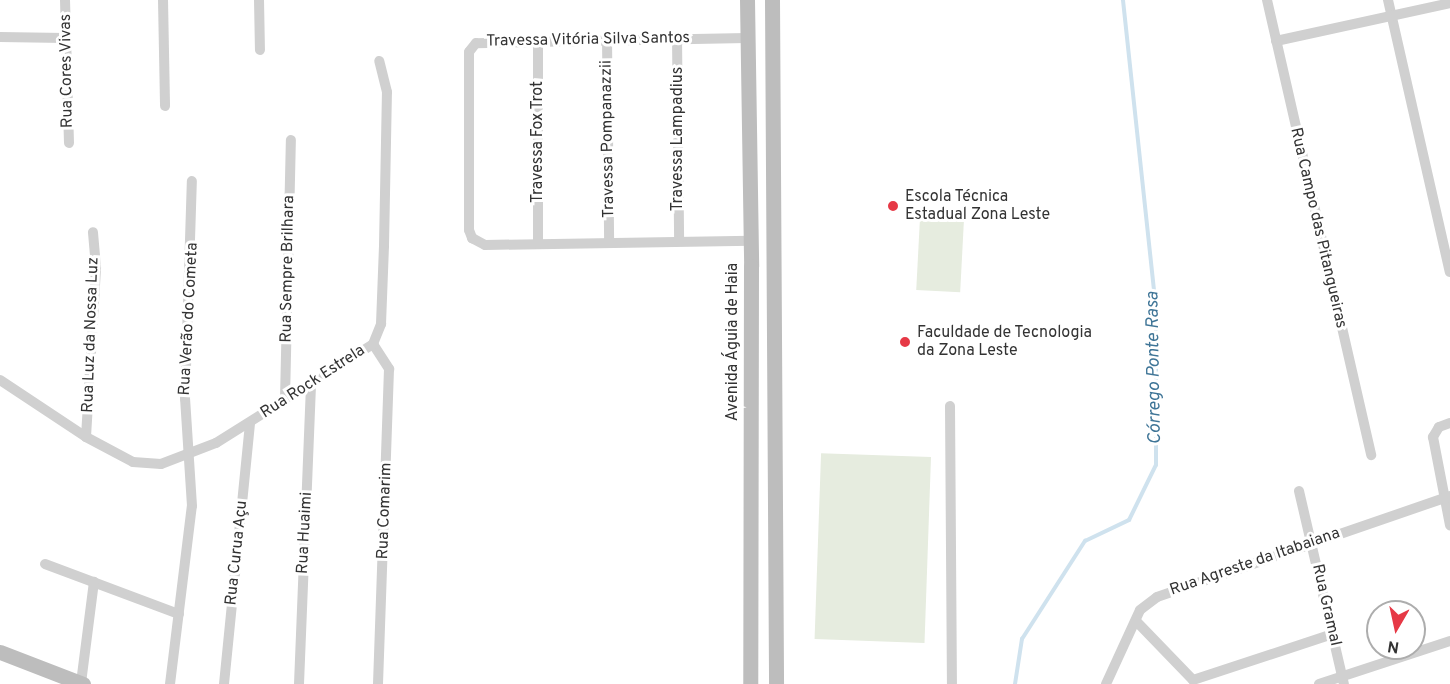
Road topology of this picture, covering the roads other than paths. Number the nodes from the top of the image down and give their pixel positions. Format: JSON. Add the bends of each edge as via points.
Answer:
{"nodes":[{"id":1,"x":65,"y":0,"type":"edge"},
{"id":2,"x":163,"y":0,"type":"edge"},
{"id":3,"x":259,"y":0,"type":"edge"},
{"id":4,"x":747,"y":0,"type":"edge"},
{"id":5,"x":772,"y":0,"type":"edge"},
{"id":6,"x":1267,"y":0,"type":"edge"},
{"id":7,"x":1388,"y":0,"type":"edge"},
{"id":8,"x":1450,"y":3,"type":"edge"},
{"id":9,"x":1392,"y":17,"type":"junction"},
{"id":10,"x":0,"y":37,"type":"edge"},
{"id":11,"x":677,"y":37,"type":"junction"},
{"id":12,"x":65,"y":38,"type":"junction"},
{"id":13,"x":608,"y":38,"type":"junction"},
{"id":14,"x":747,"y":38,"type":"junction"},
{"id":15,"x":538,"y":40,"type":"junction"},
{"id":16,"x":1276,"y":41,"type":"junction"},
{"id":17,"x":260,"y":50,"type":"dead end"},
{"id":18,"x":378,"y":61,"type":"dead end"},
{"id":19,"x":165,"y":106,"type":"dead end"},
{"id":20,"x":291,"y":140,"type":"dead end"},
{"id":21,"x":69,"y":142,"type":"dead end"},
{"id":22,"x":192,"y":182,"type":"dead end"},
{"id":23,"x":93,"y":232,"type":"dead end"},
{"id":24,"x":609,"y":240,"type":"junction"},
{"id":25,"x":679,"y":241,"type":"junction"},
{"id":26,"x":751,"y":241,"type":"junction"},
{"id":27,"x":538,"y":244,"type":"junction"},
{"id":28,"x":1450,"y":272,"type":"edge"},
{"id":29,"x":373,"y":344,"type":"junction"},
{"id":30,"x":0,"y":380,"type":"edge"},
{"id":31,"x":310,"y":382,"type":"junction"},
{"id":32,"x":285,"y":399,"type":"junction"},
{"id":33,"x":950,"y":406,"type":"dead end"},
{"id":34,"x":250,"y":423,"type":"junction"},
{"id":35,"x":1450,"y":423,"type":"edge"},
{"id":36,"x":86,"y":437,"type":"junction"},
{"id":37,"x":1371,"y":455,"type":"dead end"},
{"id":38,"x":190,"y":456,"type":"junction"},
{"id":39,"x":1299,"y":491,"type":"dead end"},
{"id":40,"x":1447,"y":497,"type":"edge"},
{"id":41,"x":1450,"y":525,"type":"edge"},
{"id":42,"x":1311,"y":542,"type":"junction"},
{"id":43,"x":45,"y":564,"type":"dead end"},
{"id":44,"x":94,"y":582,"type":"junction"},
{"id":45,"x":179,"y":614,"type":"junction"},
{"id":46,"x":1136,"y":621,"type":"junction"},
{"id":47,"x":1333,"y":634,"type":"junction"},
{"id":48,"x":1450,"y":641,"type":"edge"},
{"id":49,"x":0,"y":652,"type":"edge"},
{"id":50,"x":1343,"y":680,"type":"edge"},
{"id":51,"x":82,"y":684,"type":"edge"},
{"id":52,"x":170,"y":684,"type":"edge"},
{"id":53,"x":224,"y":684,"type":"edge"},
{"id":54,"x":299,"y":684,"type":"edge"},
{"id":55,"x":378,"y":684,"type":"edge"},
{"id":56,"x":750,"y":684,"type":"edge"},
{"id":57,"x":776,"y":684,"type":"edge"},
{"id":58,"x":952,"y":684,"type":"edge"},
{"id":59,"x":1106,"y":684,"type":"edge"},
{"id":60,"x":1319,"y":684,"type":"edge"}],
"edges":[{"from":1,"to":12,"type":"street","name":"Rua Cores Vivas"},
{"from":2,"to":19,"type":"street"},
{"from":3,"to":17,"type":"street"},
{"from":4,"to":14,"type":"main road","name":"Avenida Águia de Haia"},
{"from":5,"to":57,"type":"main road"},
{"from":6,"to":16,"type":"street","name":"Rua Campo das Pitangueiras"},
{"from":7,"to":9,"type":"street"},
{"from":8,"to":9,"type":"street"},
{"from":9,"to":16,"type":"street"},
{"from":9,"to":28,"type":"street"},
{"from":10,"to":12,"type":"street"},
{"from":11,"to":13,"type":"street","name":"Travessa Vitória Silva Santos"},
{"from":11,"to":14,"type":"street","name":"Travessa Vitória Silva Santos"},
{"from":11,"to":25,"type":"street","name":"Travessa Lampadius"},
{"from":12,"to":21,"type":"street","name":"Rua Cores Vivas"},
{"from":13,"to":15,"type":"street","name":"Travessa Vitória Silva Santos"},
{"from":13,"to":24,"type":"street","name":"Travessa Pompanazzii"},
{"from":14,"to":26,"type":"main road","name":"Avenida Águia de Haia"},
{"from":15,"to":27,"type":"street","name":"Travessa Fox Trot"},
{"from":15,"to":27,"type":"street","name":"Travessa Vitória Silva Santos","via":[[476,43],[469,52],[469,230],[472,238],[485,245]]},
{"from":16,"to":37,"type":"street","name":"Rua Campo das Pitangueiras"},
{"from":18,"to":29,"type":"street","name":"Rua Rock Estrela","via":[[387,92],[386,163],[381,324]]},
{"from":20,"to":32,"type":"street","name":"Rua Sempre Brilhara"},
{"from":22,"to":38,"type":"street","name":"Rua Verão do Cometa","via":[[185,399]]},
{"from":23,"to":36,"type":"street","name":"Rua Luz da Nossa Luz","via":[[96,267]]},
{"from":24,"to":25,"type":"street","name":"Travessa Vitória Silva Santos"},
{"from":24,"to":27,"type":"street","name":"Travessa Vitória Silva Santos"},
{"from":25,"to":26,"type":"street","name":"Travessa Vitória Silva Santos"},
{"from":26,"to":56,"type":"main road","name":"Avenida Águia de Haia"},
{"from":29,"to":31,"type":"street","name":"Rua Rock Estrela"},
{"from":29,"to":55,"type":"street","name":"Rua Comarim","via":[[389,369]]},
{"from":30,"to":36,"type":"street","name":"Rua Rock Estrela"},
{"from":31,"to":32,"type":"street","name":"Rua Rock Estrela"},
{"from":31,"to":54,"type":"street","name":"Rua Huaimi"},
{"from":32,"to":34,"type":"street","name":"Rua Rock Estrela"},
{"from":33,"to":58,"type":"street"},
{"from":34,"to":38,"type":"street","name":"Rua Rock Estrela"},
{"from":34,"to":53,"type":"street","name":"Rua Curua Açu"},
{"from":35,"to":40,"type":"street","via":[[1439,427],[1433,437]]},
{"from":36,"to":38,"type":"street","name":"Rua Rock Estrela","via":[[133,462],[161,464]]},
{"from":38,"to":45,"type":"street","name":"Rua Verão do Cometa","via":[[192,506]]},
{"from":39,"to":42,"type":"street","name":"Rua Gramal"},
{"from":40,"to":41,"type":"street"},
{"from":40,"to":42,"type":"street","name":"Rua Agreste da Itabaiana"},
{"from":42,"to":46,"type":"street","name":"Rua Agreste da Itabaiana","via":[[1157,597],[1146,603]]},
{"from":42,"to":47,"type":"street","name":"Rua Gramal"},
{"from":43,"to":44,"type":"street"},
{"from":44,"to":45,"type":"street"},
{"from":44,"to":51,"type":"street"},
{"from":45,"to":52,"type":"street","name":"Rua Verão do Cometa"},
{"from":46,"to":47,"type":"street","via":[[1193,680]]},
{"from":46,"to":59,"type":"street","name":"Rua Agreste da Itabaiana"},
{"from":47,"to":50,"type":"street","name":"Rua Gramal"},
{"from":48,"to":50,"type":"street"},
{"from":49,"to":51,"type":"main road"},
{"from":50,"to":60,"type":"street"}]}
